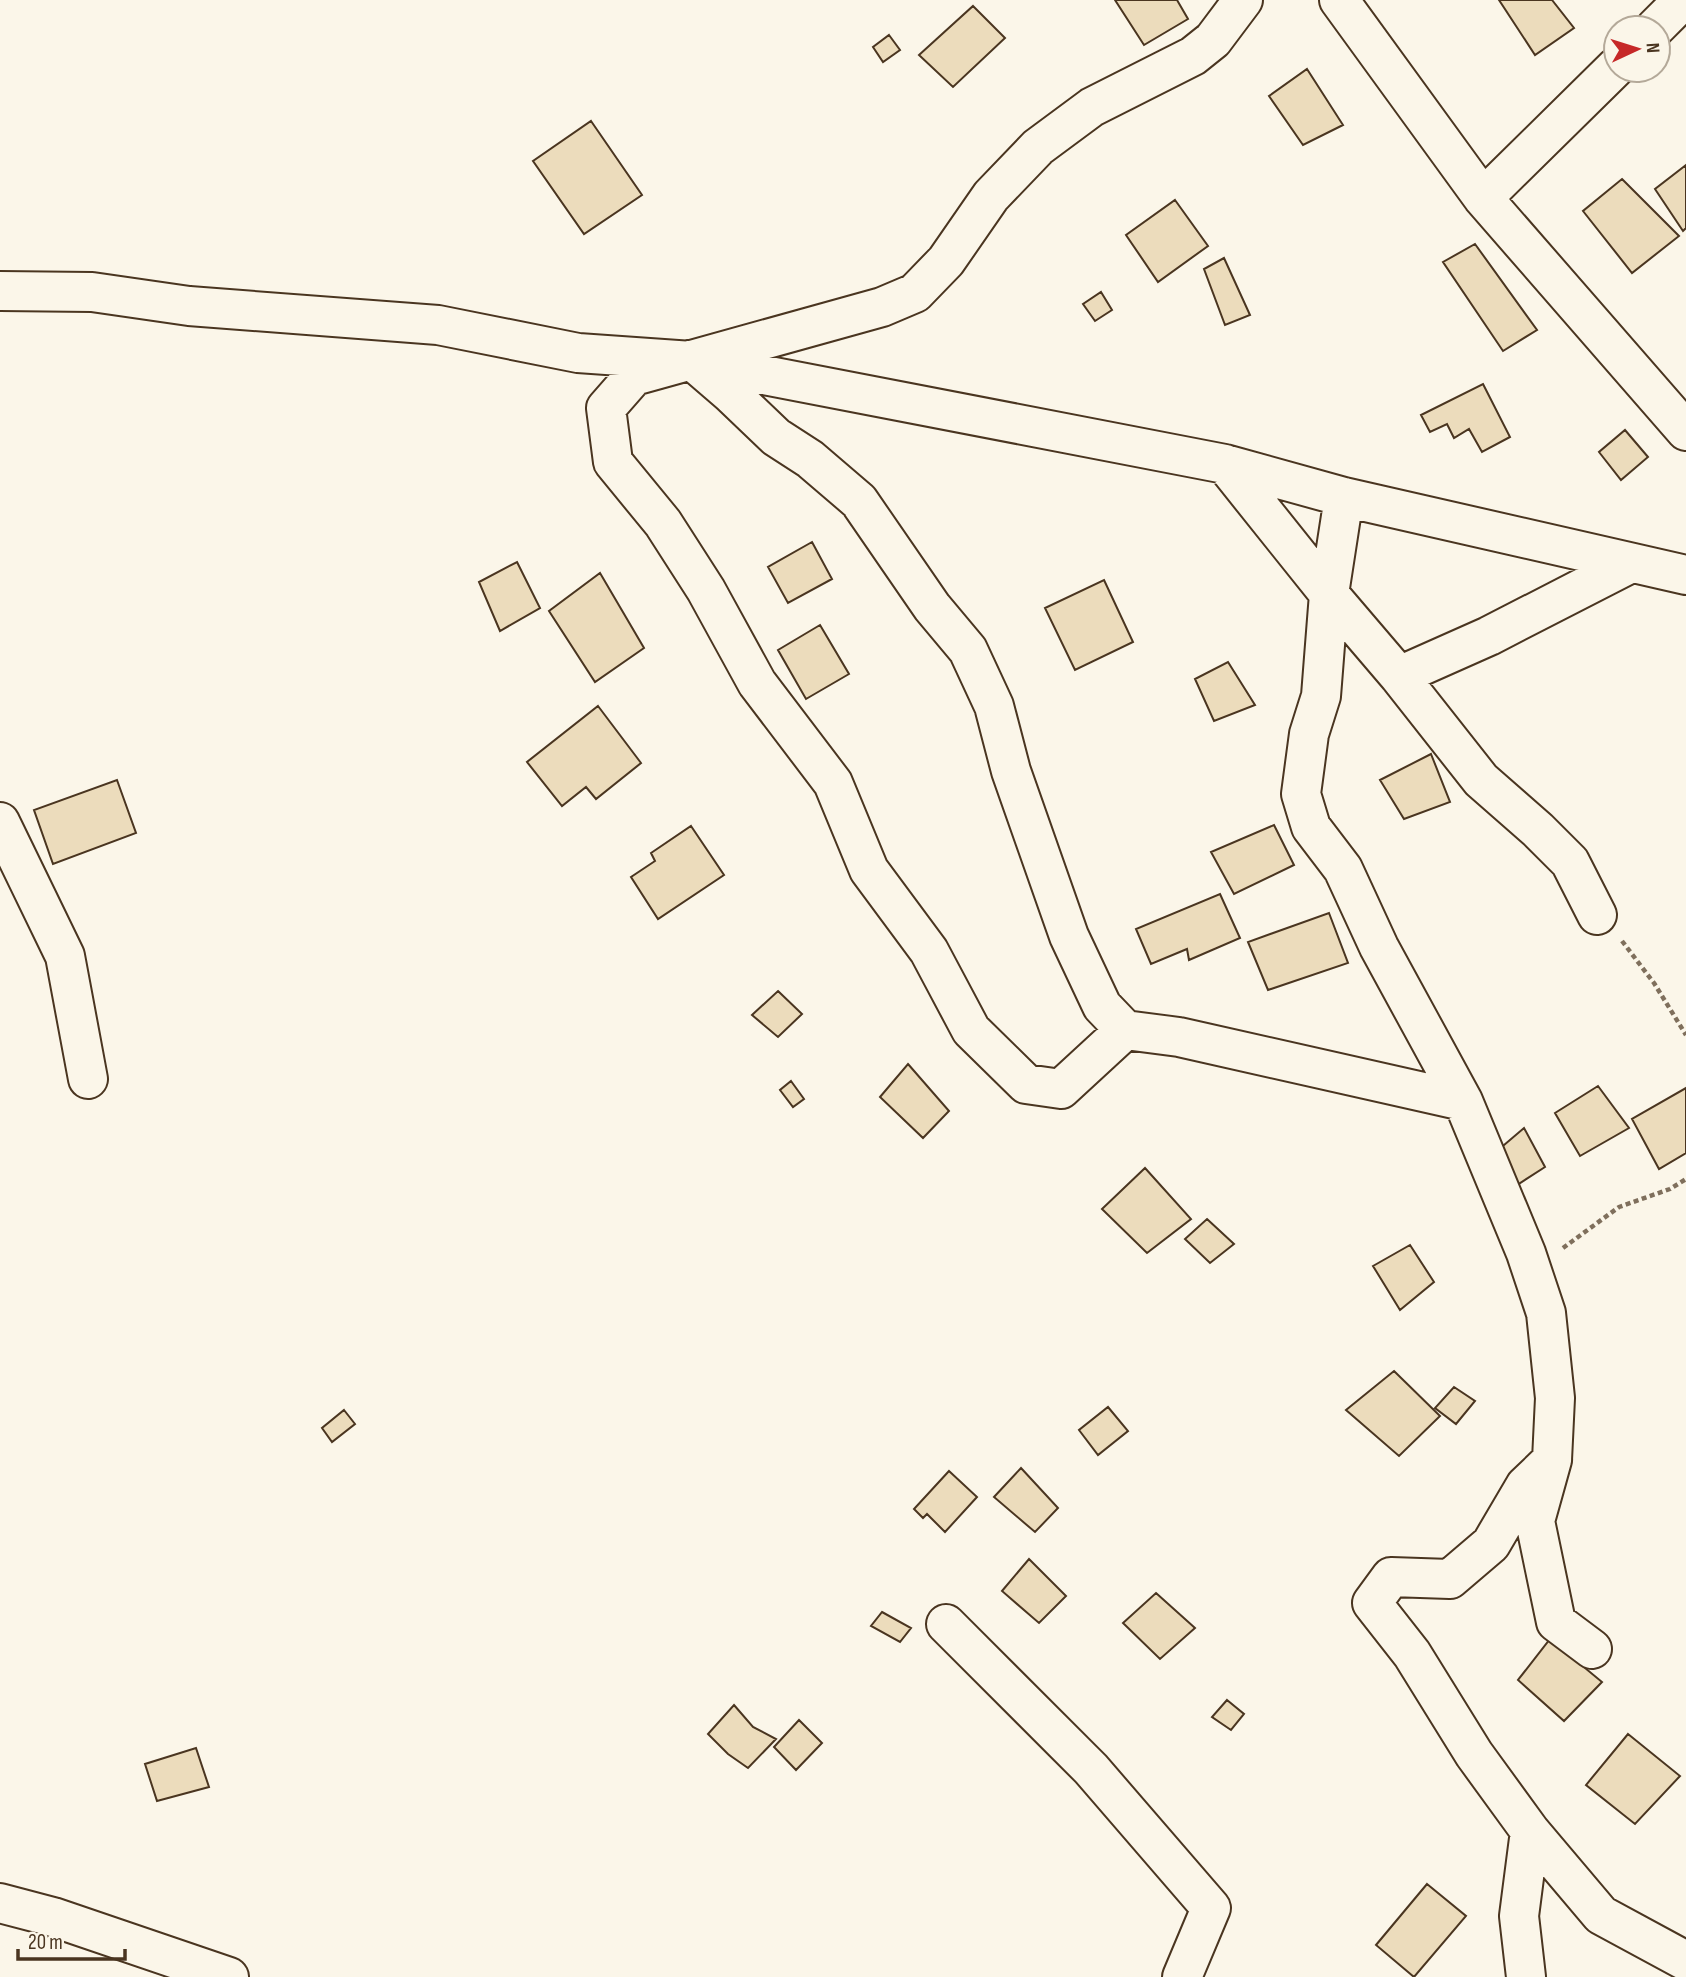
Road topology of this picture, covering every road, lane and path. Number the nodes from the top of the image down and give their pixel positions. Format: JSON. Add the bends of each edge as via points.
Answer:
{"nodes":[{"id":1,"x":1243,"y":0,"type":"edge"},
{"id":2,"x":1339,"y":0,"type":"edge"},
{"id":3,"x":1683,"y":2,"type":"edge"},
{"id":4,"x":1670,"y":14,"type":"edge"},
{"id":5,"x":1602,"y":80,"type":"edge"},
{"id":6,"x":1483,"y":198,"type":"junction"},
{"id":7,"x":0,"y":291,"type":"edge"},
{"id":8,"x":692,"y":361,"type":"junction"},
{"id":9,"x":1686,"y":431,"type":"edge"},
{"id":10,"x":1225,"y":464,"type":"junction"},
{"id":11,"x":1344,"y":497,"type":"junction"},
{"id":12,"x":1631,"y":563,"type":"junction"},
{"id":13,"x":1686,"y":575,"type":"edge"},
{"id":14,"x":1329,"y":594,"type":"junction"},
{"id":15,"x":1399,"y":676,"type":"junction"},
{"id":16,"x":0,"y":822,"type":"edge"},
{"id":17,"x":1597,"y":915,"type":"joint"},
{"id":18,"x":1125,"y":1030,"type":"junction"},
{"id":19,"x":1686,"y":1035,"type":"edge"},
{"id":20,"x":88,"y":1079,"type":"dead end"},
{"id":21,"x":1463,"y":1101,"type":"junction"},
{"id":22,"x":1686,"y":1179,"type":"edge"},
{"id":23,"x":1534,"y":1276,"type":"junction"},
{"id":24,"x":1552,"y":1460,"type":"junction"},
{"id":25,"x":946,"y":1624,"type":"dead end"},
{"id":26,"x":1592,"y":1649,"type":"dead end"},
{"id":27,"x":1530,"y":1830,"type":"junction"},
{"id":28,"x":0,"y":1903,"type":"edge"},
{"id":29,"x":1686,"y":1961,"type":"edge"},
{"id":30,"x":229,"y":1977,"type":"edge"},
{"id":31,"x":1182,"y":1977,"type":"edge"},
{"id":32,"x":1526,"y":1977,"type":"edge"}],
"edges":[{"from":1,"to":8,"type":"street","via":[[1213,40],[1193,56],[1092,107],[1038,147],[991,196],[946,261],[915,293],[882,307]]},
{"from":2,"to":6,"type":"street"},
{"from":3,"to":4,"type":"street"},
{"from":5,"to":6,"type":"street"},
{"from":6,"to":9,"type":"street"},
{"from":7,"to":8,"type":"street","via":[[92,292],[190,306],[438,325],[578,353]]},
{"from":8,"to":10,"type":"street"},
{"from":8,"to":18,"type":"street","via":[[776,437],[859,501],[932,607],[968,650],[994,706],[1011,771],[1069,936],[1102,1006]]},
{"from":8,"to":18,"type":"street","via":[[634,376],[606,408],[613,463],[663,523],[757,683],[833,783],[869,870],[929,951],[971,1030],[1026,1084],[1061,1089]]},
{"from":10,"to":11,"type":"street"},
{"from":10,"to":14,"type":"street"},
{"from":11,"to":12,"type":"street"},
{"from":11,"to":14,"type":"street"},
{"from":12,"to":13,"type":"street"},
{"from":12,"to":15,"type":"street"},
{"from":14,"to":15,"type":"street"},
{"from":14,"to":21,"type":"street","via":[[1321,696],[1309,734],[1301,794],[1311,827],[1343,870],[1379,947]]},
{"from":15,"to":17,"type":"street","via":[[1481,780],[1570,862]]},
{"from":16,"to":20,"type":"street","via":[[65,956]]},
{"from":17,"to":19,"type":"path","via":[[1654,983]]},
{"from":18,"to":21,"type":"street","via":[[1179,1037]]},
{"from":21,"to":23,"type":"street"},
{"from":22,"to":23,"type":"path","via":[[1619,1207],[1558,1251]]},
{"from":23,"to":24,"type":"street","via":[[1546,1313],[1555,1398]]},
{"from":24,"to":26,"type":"street","via":[[1535,1521],[1556,1622]]},
{"from":24,"to":27,"type":"street","via":[[1525,1486],[1491,1544],[1450,1579],[1391,1577],[1372,1603],[1412,1654],[1474,1754]]},
{"from":25,"to":31,"type":"street","via":[[1091,1769],[1210,1909]]},
{"from":27,"to":29,"type":"street","via":[[1601,1915]]},
{"from":27,"to":32,"type":"street","via":[[1519,1916]]},
{"from":28,"to":30,"type":"street"}]}
